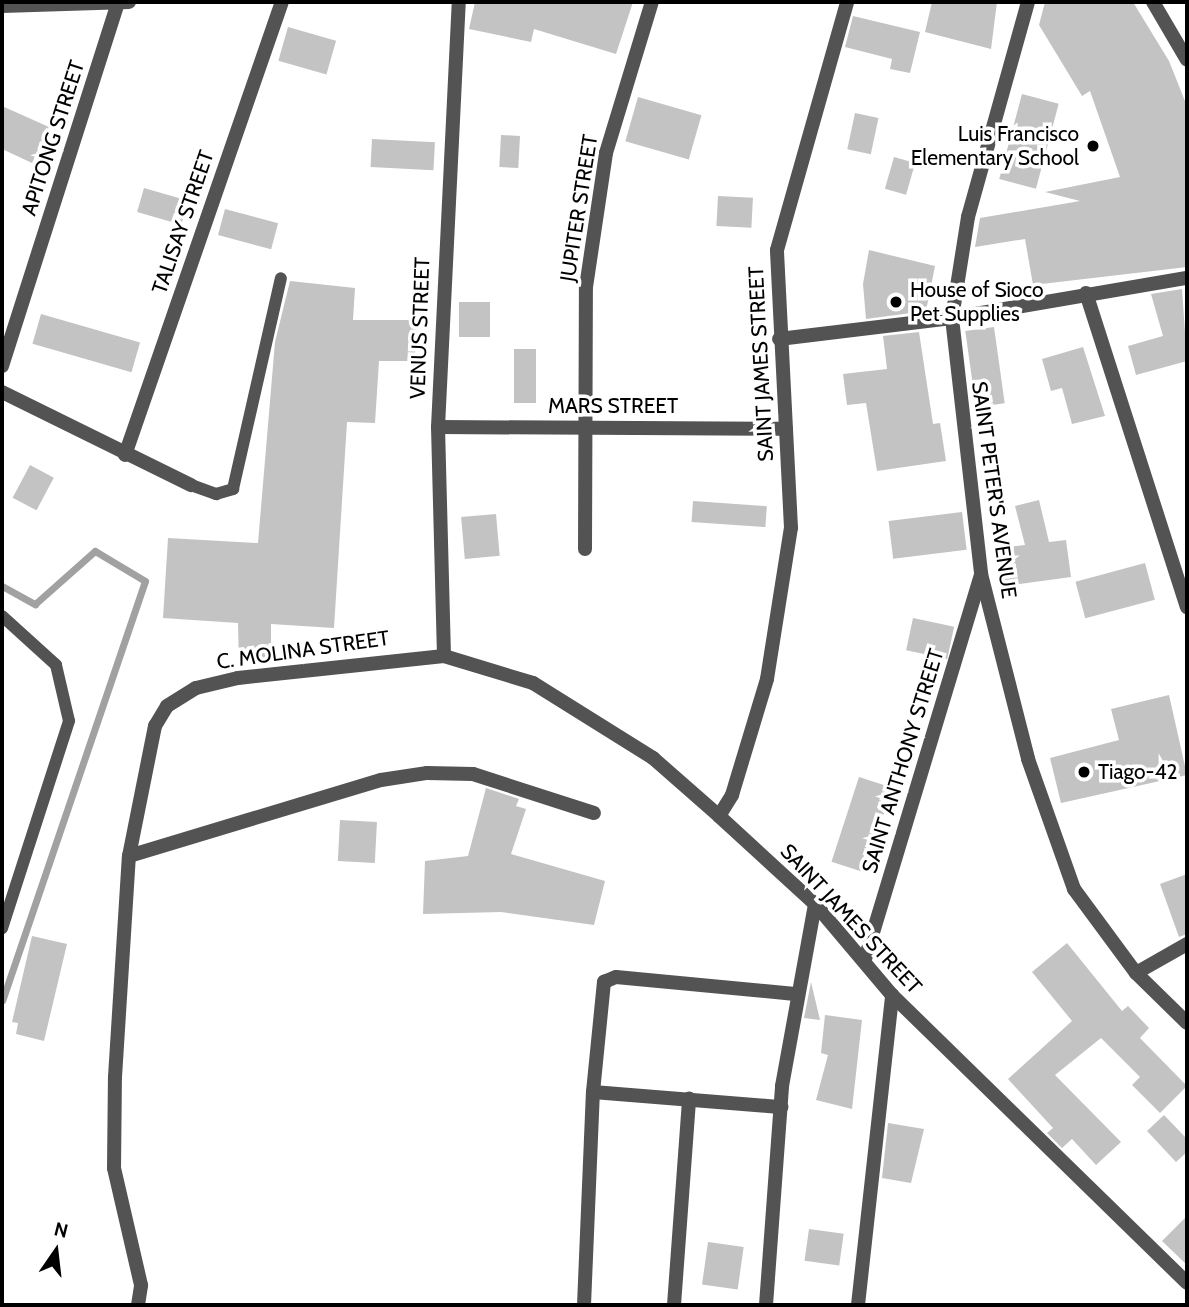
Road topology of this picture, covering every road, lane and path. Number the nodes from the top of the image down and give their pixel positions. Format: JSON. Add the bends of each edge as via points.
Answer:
{"nodes":[{"id":1,"x":124,"y":2,"type":"edge"},
{"id":2,"x":282,"y":2,"type":"edge"},
{"id":3,"x":459,"y":2,"type":"edge"},
{"id":4,"x":652,"y":2,"type":"edge"},
{"id":5,"x":847,"y":2,"type":"edge"},
{"id":6,"x":1028,"y":2,"type":"edge"},
{"id":7,"x":1153,"y":2,"type":"edge"},
{"id":8,"x":2,"y":6,"type":"edge"},
{"id":9,"x":1187,"y":60,"type":"edge"},
{"id":10,"x":281,"y":278,"type":"dead end"},
{"id":11,"x":1187,"y":278,"type":"edge"},
{"id":12,"x":1086,"y":293,"type":"junction"},
{"id":13,"x":951,"y":318,"type":"junction"},
{"id":14,"x":779,"y":339,"type":"junction"},
{"id":15,"x":2,"y":366,"type":"edge"},
{"id":16,"x":2,"y":392,"type":"edge"},
{"id":17,"x":582,"y":426,"type":"junction"},
{"id":18,"x":438,"y":427,"type":"junction"},
{"id":19,"x":786,"y":429,"type":"junction"},
{"id":20,"x":125,"y":455,"type":"junction"},
{"id":21,"x":191,"y":485,"type":"joint"},
{"id":22,"x":585,"y":548,"type":"dead end"},
{"id":23,"x":981,"y":574,"type":"junction"},
{"id":24,"x":1187,"y":607,"type":"edge"},
{"id":25,"x":2,"y":616,"type":"edge"},
{"id":26,"x":444,"y":656,"type":"junction"},
{"id":27,"x":594,"y":813,"type":"dead end"},
{"id":28,"x":719,"y":816,"type":"junction"},
{"id":29,"x":129,"y":856,"type":"junction"},
{"id":30,"x":815,"y":904,"type":"junction"},
{"id":31,"x":2,"y":928,"type":"edge"},
{"id":32,"x":1187,"y":944,"type":"edge"},
{"id":33,"x":865,"y":959,"type":"junction"},
{"id":34,"x":1136,"y":973,"type":"junction"},
{"id":35,"x":795,"y":994,"type":"junction"},
{"id":36,"x":892,"y":995,"type":"junction"},
{"id":37,"x":1187,"y":1023,"type":"edge"},
{"id":38,"x":593,"y":1092,"type":"junction"},
{"id":39,"x":689,"y":1099,"type":"junction"},
{"id":40,"x":781,"y":1107,"type":"junction"},
{"id":41,"x":1187,"y":1283,"type":"edge"},
{"id":42,"x":138,"y":1305,"type":"edge"},
{"id":43,"x":584,"y":1305,"type":"edge"},
{"id":44,"x":674,"y":1305,"type":"edge"},
{"id":45,"x":766,"y":1305,"type":"edge"},
{"id":46,"x":858,"y":1305,"type":"edge"}],
"edges":[{"from":1,"to":8,"type":"street"},
{"from":1,"to":15,"type":"street","name":"APITONG STREET"},
{"from":2,"to":20,"type":"street","name":"TALISAY STREET"},
{"from":3,"to":18,"type":"street","name":"VENUS STREET"},
{"from":4,"to":17,"type":"street","name":"JUPITER STREET","via":[[606,153],[586,287]]},
{"from":5,"to":14,"type":"street","name":"SAINT JAMES STREET","via":[[777,250]]},
{"from":6,"to":13,"type":"street","name":"SAINT PETER'S AVENUE","via":[[968,217]]},
{"from":7,"to":9,"type":"street"},
{"from":10,"to":21,"type":"lane","via":[[233,489],[216,494]]},
{"from":11,"to":12,"type":"street"},
{"from":12,"to":13,"type":"street"},
{"from":12,"to":24,"type":"street"},
{"from":13,"to":14,"type":"street"},
{"from":13,"to":23,"type":"street","name":"SAINT PETER'S AVENUE"},
{"from":14,"to":19,"type":"street","name":"SAINT JAMES STREET"},
{"from":16,"to":20,"type":"street"},
{"from":17,"to":18,"type":"street","name":"MARS STREET"},
{"from":17,"to":19,"type":"street","name":"MARS STREET"},
{"from":17,"to":22,"type":"street","name":"JUPITER STREET"},
{"from":18,"to":26,"type":"street","name":"VENUS STREET"},
{"from":19,"to":28,"type":"street","name":"SAINT JAMES STREET","via":[[791,528],[781,612],[745,760]]},
{"from":20,"to":21,"type":"street"},
{"from":23,"to":33,"type":"street","name":"SAINT ANTHONY STREET"},
{"from":23,"to":34,"type":"street","name":"SAINT PETER'S AVENUE","via":[[1028,760],[1074,889]]},
{"from":25,"to":31,"type":"lane","via":[[56,664],[69,721]]},
{"from":26,"to":28,"type":"street","name":"C. MOLINA STREET","via":[[533,683],[653,758]]},
{"from":26,"to":29,"type":"street","name":"C. MOLINA STREET","via":[[237,678],[178,697],[155,726]]},
{"from":27,"to":29,"type":"street","via":[[473,775],[427,773],[381,780]]},
{"from":28,"to":30,"type":"street","name":"SAINT JAMES STREET"},
{"from":29,"to":42,"type":"street","name":"C. MOLINA STREET","via":[[114,1168],[141,1285]]},
{"from":30,"to":33,"type":"street","name":"SAINT JAMES STREET"},
{"from":30,"to":35,"type":"street"},
{"from":32,"to":34,"type":"street"},
{"from":33,"to":36,"type":"street","name":"SAINT JAMES STREET"},
{"from":34,"to":37,"type":"street","name":"SAINT PETER'S AVENUE"},
{"from":35,"to":38,"type":"street","via":[[616,977],[604,982]]},
{"from":35,"to":40,"type":"street"},
{"from":36,"to":41,"type":"street","name":"SAINT JAMES STREET"},
{"from":36,"to":46,"type":"street"},
{"from":38,"to":39,"type":"street"},
{"from":38,"to":43,"type":"street"},
{"from":39,"to":40,"type":"street"},
{"from":39,"to":44,"type":"street"},
{"from":40,"to":45,"type":"street"}]}
